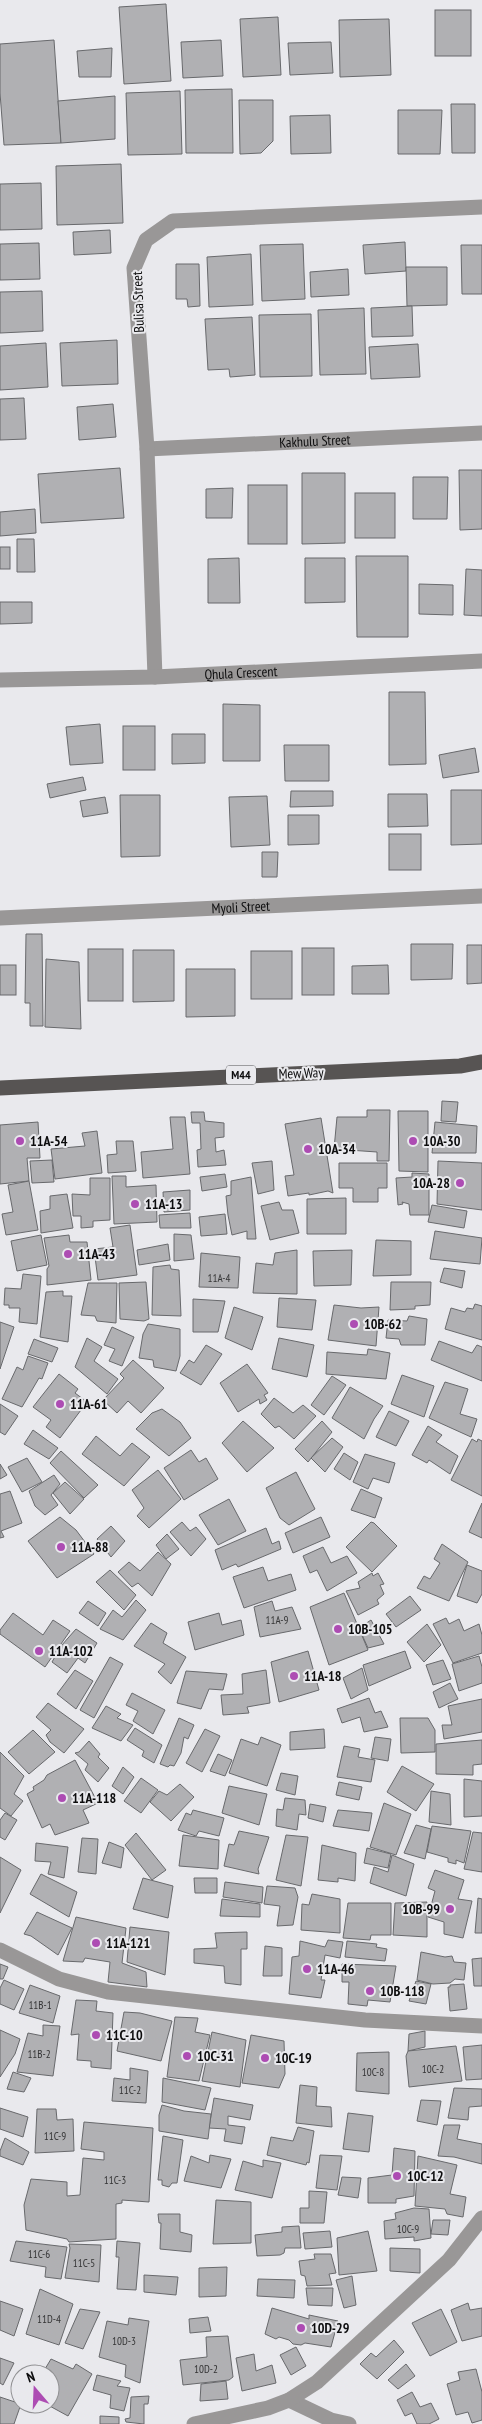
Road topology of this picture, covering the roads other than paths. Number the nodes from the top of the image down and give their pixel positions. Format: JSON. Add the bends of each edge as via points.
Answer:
{"nodes":[{"id":1,"x":482,"y":207,"type":"edge"},
{"id":2,"x":482,"y":433,"type":"edge"},
{"id":3,"x":147,"y":449,"type":"junction"},
{"id":4,"x":482,"y":661,"type":"edge"},
{"id":5,"x":155,"y":677,"type":"junction"},
{"id":6,"x":0,"y":680,"type":"edge"},
{"id":7,"x":482,"y":896,"type":"edge"},
{"id":8,"x":0,"y":918,"type":"edge"},
{"id":9,"x":482,"y":1062,"type":"edge"},
{"id":10,"x":0,"y":1088,"type":"edge"},
{"id":11,"x":0,"y":1950,"type":"edge"},
{"id":12,"x":482,"y":2026,"type":"edge"},
{"id":13,"x":482,"y":2218,"type":"edge"},
{"id":14,"x":289,"y":2400,"type":"junction"},
{"id":15,"x":194,"y":2424,"type":"edge"},
{"id":16,"x":349,"y":2424,"type":"edge"}],
"edges":[{"from":1,"to":3,"type":"street","name":"Bulisa Street","via":[[173,221],[146,240],[134,268]]},
{"from":2,"to":3,"type":"street","name":"Kakhulu Street"},
{"from":3,"to":5,"type":"street","name":"Bulisa Street"},
{"from":4,"to":5,"type":"street","name":"Qhula Crescent"},
{"from":5,"to":6,"type":"street","name":"Qhula Crescent"},
{"from":7,"to":8,"type":"street","name":"Myoli Street"},
{"from":9,"to":10,"type":"main road","name":"Mew Way","number":"M44","via":[[460,1066]]},
{"from":11,"to":12,"type":"street","via":[[59,1979],[108,1992],[365,2020]]},
{"from":13,"to":14,"type":"street","via":[[449,2260],[317,2382]]},
{"from":14,"to":15,"type":"street","via":[[268,2408]]},
{"from":14,"to":16,"type":"street","via":[[331,2420]]}]}
